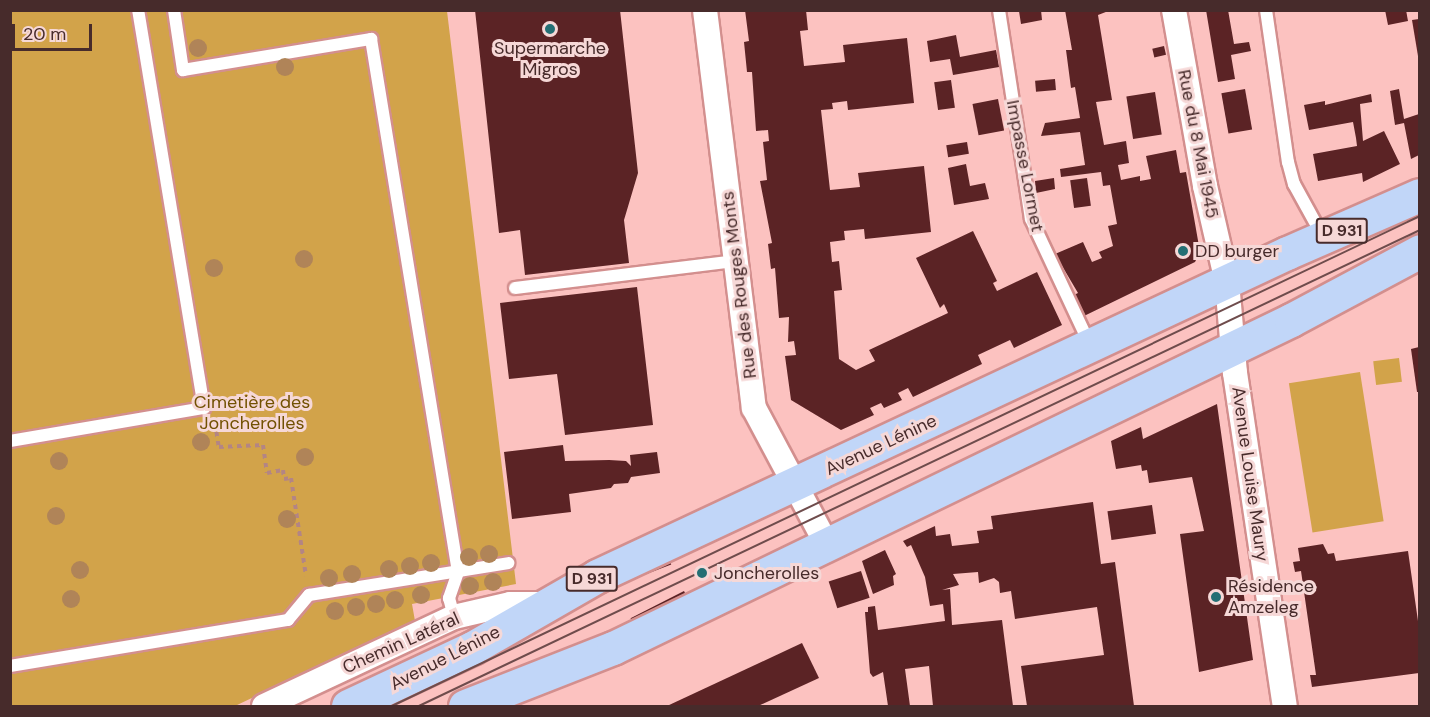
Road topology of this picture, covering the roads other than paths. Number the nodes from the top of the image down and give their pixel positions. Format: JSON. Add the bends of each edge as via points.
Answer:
{"nodes":[{"id":1,"x":138,"y":10,"type":"edge"},
{"id":2,"x":174,"y":10,"type":"edge"},
{"id":3,"x":705,"y":10,"type":"edge"},
{"id":4,"x":999,"y":10,"type":"edge"},
{"id":5,"x":1174,"y":10,"type":"edge"},
{"id":6,"x":1266,"y":10,"type":"edge"},
{"id":7,"x":1419,"y":195,"type":"edge"},
{"id":8,"x":1324,"y":239,"type":"junction"},
{"id":9,"x":1419,"y":251,"type":"edge"},
{"id":10,"x":736,"y":261,"type":"junction"},
{"id":11,"x":1227,"y":282,"type":"junction"},
{"id":12,"x":515,"y":288,"type":"dead end"},
{"id":13,"x":1091,"y":346,"type":"junction"},
{"id":14,"x":1233,"y":348,"type":"junction"},
{"id":15,"x":10,"y":441,"type":"edge"},
{"id":16,"x":796,"y":484,"type":"junction"},
{"id":17,"x":826,"y":543,"type":"junction"},
{"id":18,"x":508,"y":563,"type":"dead end"},
{"id":19,"x":458,"y":572,"type":"junction"},
{"id":20,"x":545,"y":604,"type":"junction"},
{"id":21,"x":454,"y":616,"type":"junction"},
{"id":22,"x":10,"y":666,"type":"edge"},
{"id":23,"x":264,"y":706,"type":"edge"},
{"id":24,"x":348,"y":706,"type":"edge"},
{"id":25,"x":465,"y":706,"type":"edge"},
{"id":26,"x":1285,"y":706,"type":"edge"}],
"edges":[{"from":1,"to":15,"type":"lane","via":[[204,408]]},
{"from":2,"to":19,"type":"lane","via":[[183,69],[371,39]]},
{"from":3,"to":10,"type":"street","name":"Rue des Rouges Monts","via":[[707,77]]},
{"from":4,"to":13,"type":"lane","name":"Impasse Lormet","via":[[1031,219]]},
{"from":5,"to":11,"type":"street","name":"Rue du 8 Mai 1945","via":[[1205,186]]},
{"from":6,"to":8,"type":"lane","via":[[1294,184]]},
{"from":7,"to":8,"type":"main road","name":"Avenue Lénine","number":"D 931"},
{"from":8,"to":11,"type":"main road","name":"Avenue Lénine","number":"D 931"},
{"from":9,"to":14,"type":"main road"},
{"from":10,"to":12,"type":"lane","via":[[684,262]]},
{"from":10,"to":16,"type":"street","name":"Rue des Rouges Monts","via":[[736,336],[755,413]]},
{"from":11,"to":13,"type":"main road","name":"Avenue Lénine","number":"D 931"},
{"from":11,"to":14,"type":"street","name":"Rue du 8 Mai 1945"},
{"from":13,"to":16,"type":"main road","name":"Avenue Lénine","number":"D 931"},
{"from":14,"to":17,"type":"main road"},
{"from":14,"to":26,"type":"street","name":"Avenue Louise Maury"},
{"from":16,"to":17,"type":"street","name":"Rue des Rouges Monts"},
{"from":16,"to":20,"type":"main road","name":"Avenue Lénine","number":"D 931"},
{"from":17,"to":25,"type":"main road","via":[[613,648]]},
{"from":18,"to":19,"type":"lane"},
{"from":19,"to":21,"type":"lane","via":[[449,598]]},
{"from":19,"to":22,"type":"lane","via":[[309,595],[288,620]]},
{"from":20,"to":21,"type":"street","name":"Chemin Latéral","via":[[510,604]]},
{"from":20,"to":24,"type":"main road","name":"Avenue Lénine","number":"D 931","via":[[471,648]]},
{"from":21,"to":23,"type":"street","name":"Chemin Latéral"}]}
